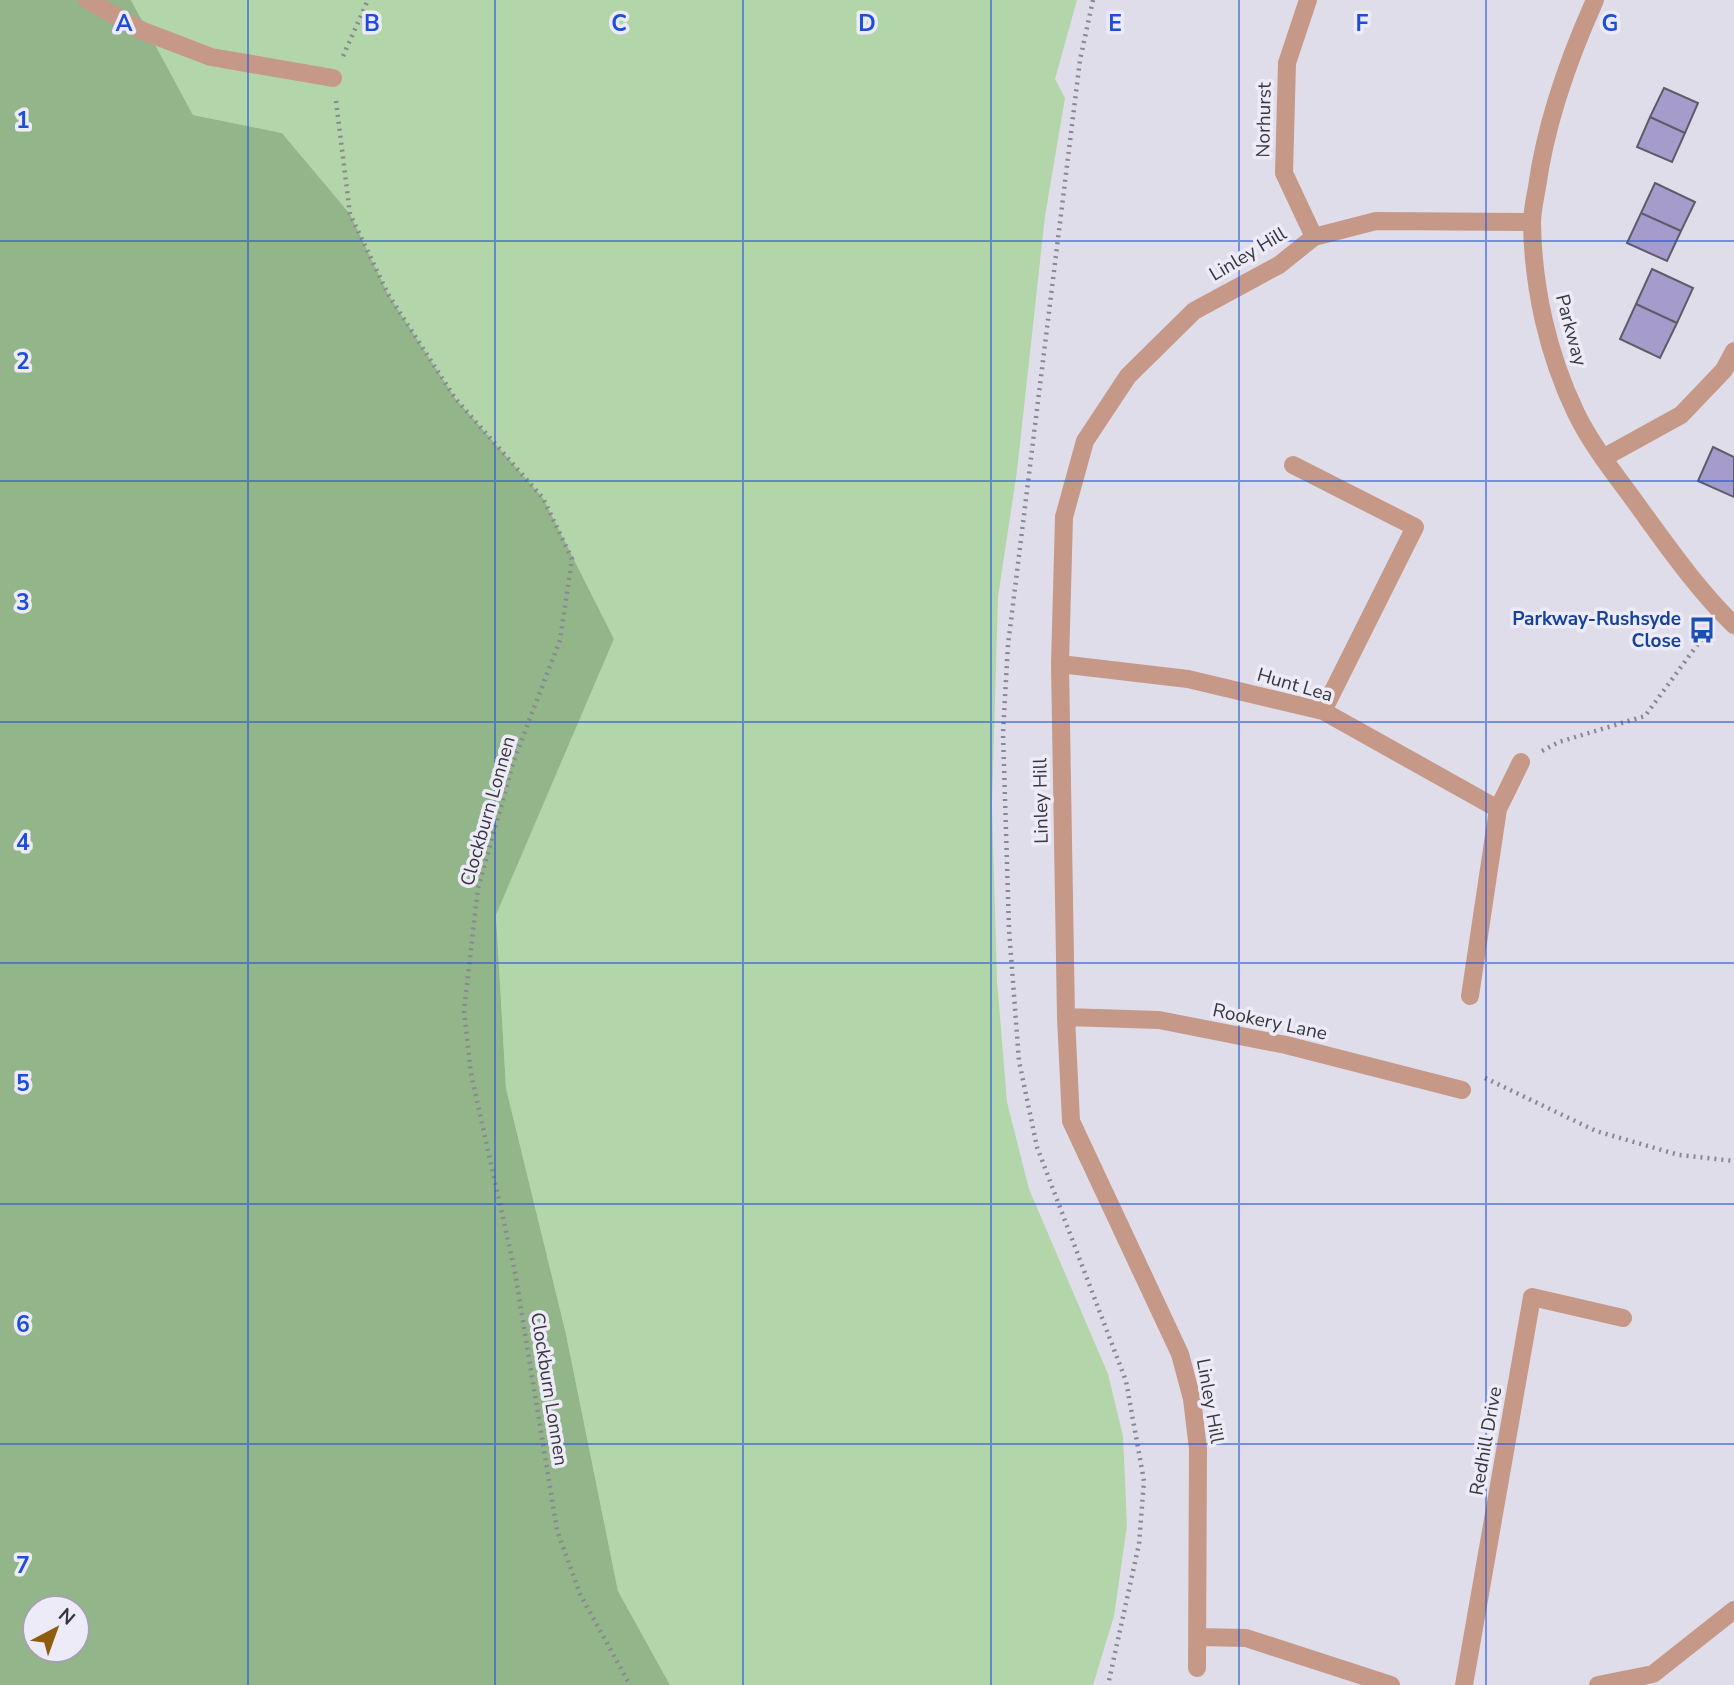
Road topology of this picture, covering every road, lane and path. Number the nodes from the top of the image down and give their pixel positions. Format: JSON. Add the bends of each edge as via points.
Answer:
{"nodes":[{"id":1,"x":88,"y":0,"type":"edge"},
{"id":2,"x":368,"y":0,"type":"edge"},
{"id":3,"x":1308,"y":0,"type":"edge"},
{"id":4,"x":1595,"y":0,"type":"edge"},
{"id":5,"x":333,"y":78,"type":"junction"},
{"id":6,"x":1532,"y":222,"type":"junction"},
{"id":7,"x":1314,"y":237,"type":"junction"},
{"id":8,"x":1734,"y":351,"type":"edge"},
{"id":9,"x":1603,"y":458,"type":"junction"},
{"id":10,"x":1293,"y":465,"type":"dead end"},
{"id":11,"x":1721,"y":612,"type":"junction"},
{"id":12,"x":1734,"y":625,"type":"edge"},
{"id":13,"x":1060,"y":664,"type":"junction"},
{"id":14,"x":1323,"y":711,"type":"junction"},
{"id":15,"x":1521,"y":762,"type":"joint"},
{"id":16,"x":1498,"y":809,"type":"junction"},
{"id":17,"x":1470,"y":996,"type":"dead end"},
{"id":18,"x":1066,"y":1017,"type":"junction"},
{"id":19,"x":1462,"y":1090,"type":"joint"},
{"id":20,"x":1734,"y":1161,"type":"edge"},
{"id":21,"x":1623,"y":1318,"type":"dead end"},
{"id":22,"x":1734,"y":1610,"type":"edge"},
{"id":23,"x":1199,"y":1637,"type":"junction"},
{"id":24,"x":1197,"y":1668,"type":"dead end"},
{"id":25,"x":631,"y":1685,"type":"edge"},
{"id":26,"x":1391,"y":1685,"type":"edge"},
{"id":27,"x":1464,"y":1685,"type":"edge"},
{"id":28,"x":1598,"y":1685,"type":"edge"}],
"edges":[{"from":1,"to":5,"type":"street","via":[[143,31],[211,57]]},
{"from":2,"to":5,"type":"path"},
{"from":3,"to":7,"type":"street","name":"Norhurst","via":[[1287,63],[1284,173]]},
{"from":4,"to":6,"type":"street","name":"Parkway","via":[[1542,149]]},
{"from":5,"to":25,"type":"path","name":"Clockburn Lonnen","via":[[350,214],[388,294],[456,398],[543,498],[572,559],[560,640],[514,760],[478,888],[464,1011],[471,1074],[515,1272],[557,1530],[580,1594]]},
{"from":6,"to":7,"type":"street","name":"Linley Hill","via":[[1376,221]]},
{"from":6,"to":9,"type":"street","name":"Parkway","via":[[1540,304],[1557,368],[1577,415]]},
{"from":7,"to":13,"type":"street","name":"Linley Hill","via":[[1279,265],[1194,311],[1128,376],[1085,441],[1064,517]]},
{"from":8,"to":9,"type":"street","via":[[1724,370],[1681,415]]},
{"from":9,"to":11,"type":"street","name":"Parkway"},
{"from":10,"to":14,"type":"street","via":[[1415,527]]},
{"from":11,"to":12,"type":"street","name":"Parkway"},
{"from":11,"to":15,"type":"path","via":[[1644,716],[1559,742]]},
{"from":13,"to":14,"type":"street","name":"Hunt Lea","via":[[1188,679]]},
{"from":13,"to":18,"type":"street","name":"Linley Hill"},
{"from":14,"to":16,"type":"street","name":"Hunt Lea"},
{"from":15,"to":16,"type":"street"},
{"from":16,"to":17,"type":"street"},
{"from":18,"to":19,"type":"street","name":"Rookery Lane","via":[[1159,1020],[1286,1045]]},
{"from":18,"to":23,"type":"street","name":"Linley Hill","via":[[1071,1121],[1180,1354],[1192,1399],[1198,1449]]},
{"from":19,"to":20,"type":"path","via":[[1470,1072],[1596,1131],[1679,1155]]},
{"from":21,"to":27,"type":"street","name":"Redhill Drive","via":[[1532,1297]]},
{"from":22,"to":28,"type":"street","via":[[1653,1674]]},
{"from":23,"to":24,"type":"street","name":"Linley Hill"},
{"from":23,"to":26,"type":"street","via":[[1246,1638]]}]}
